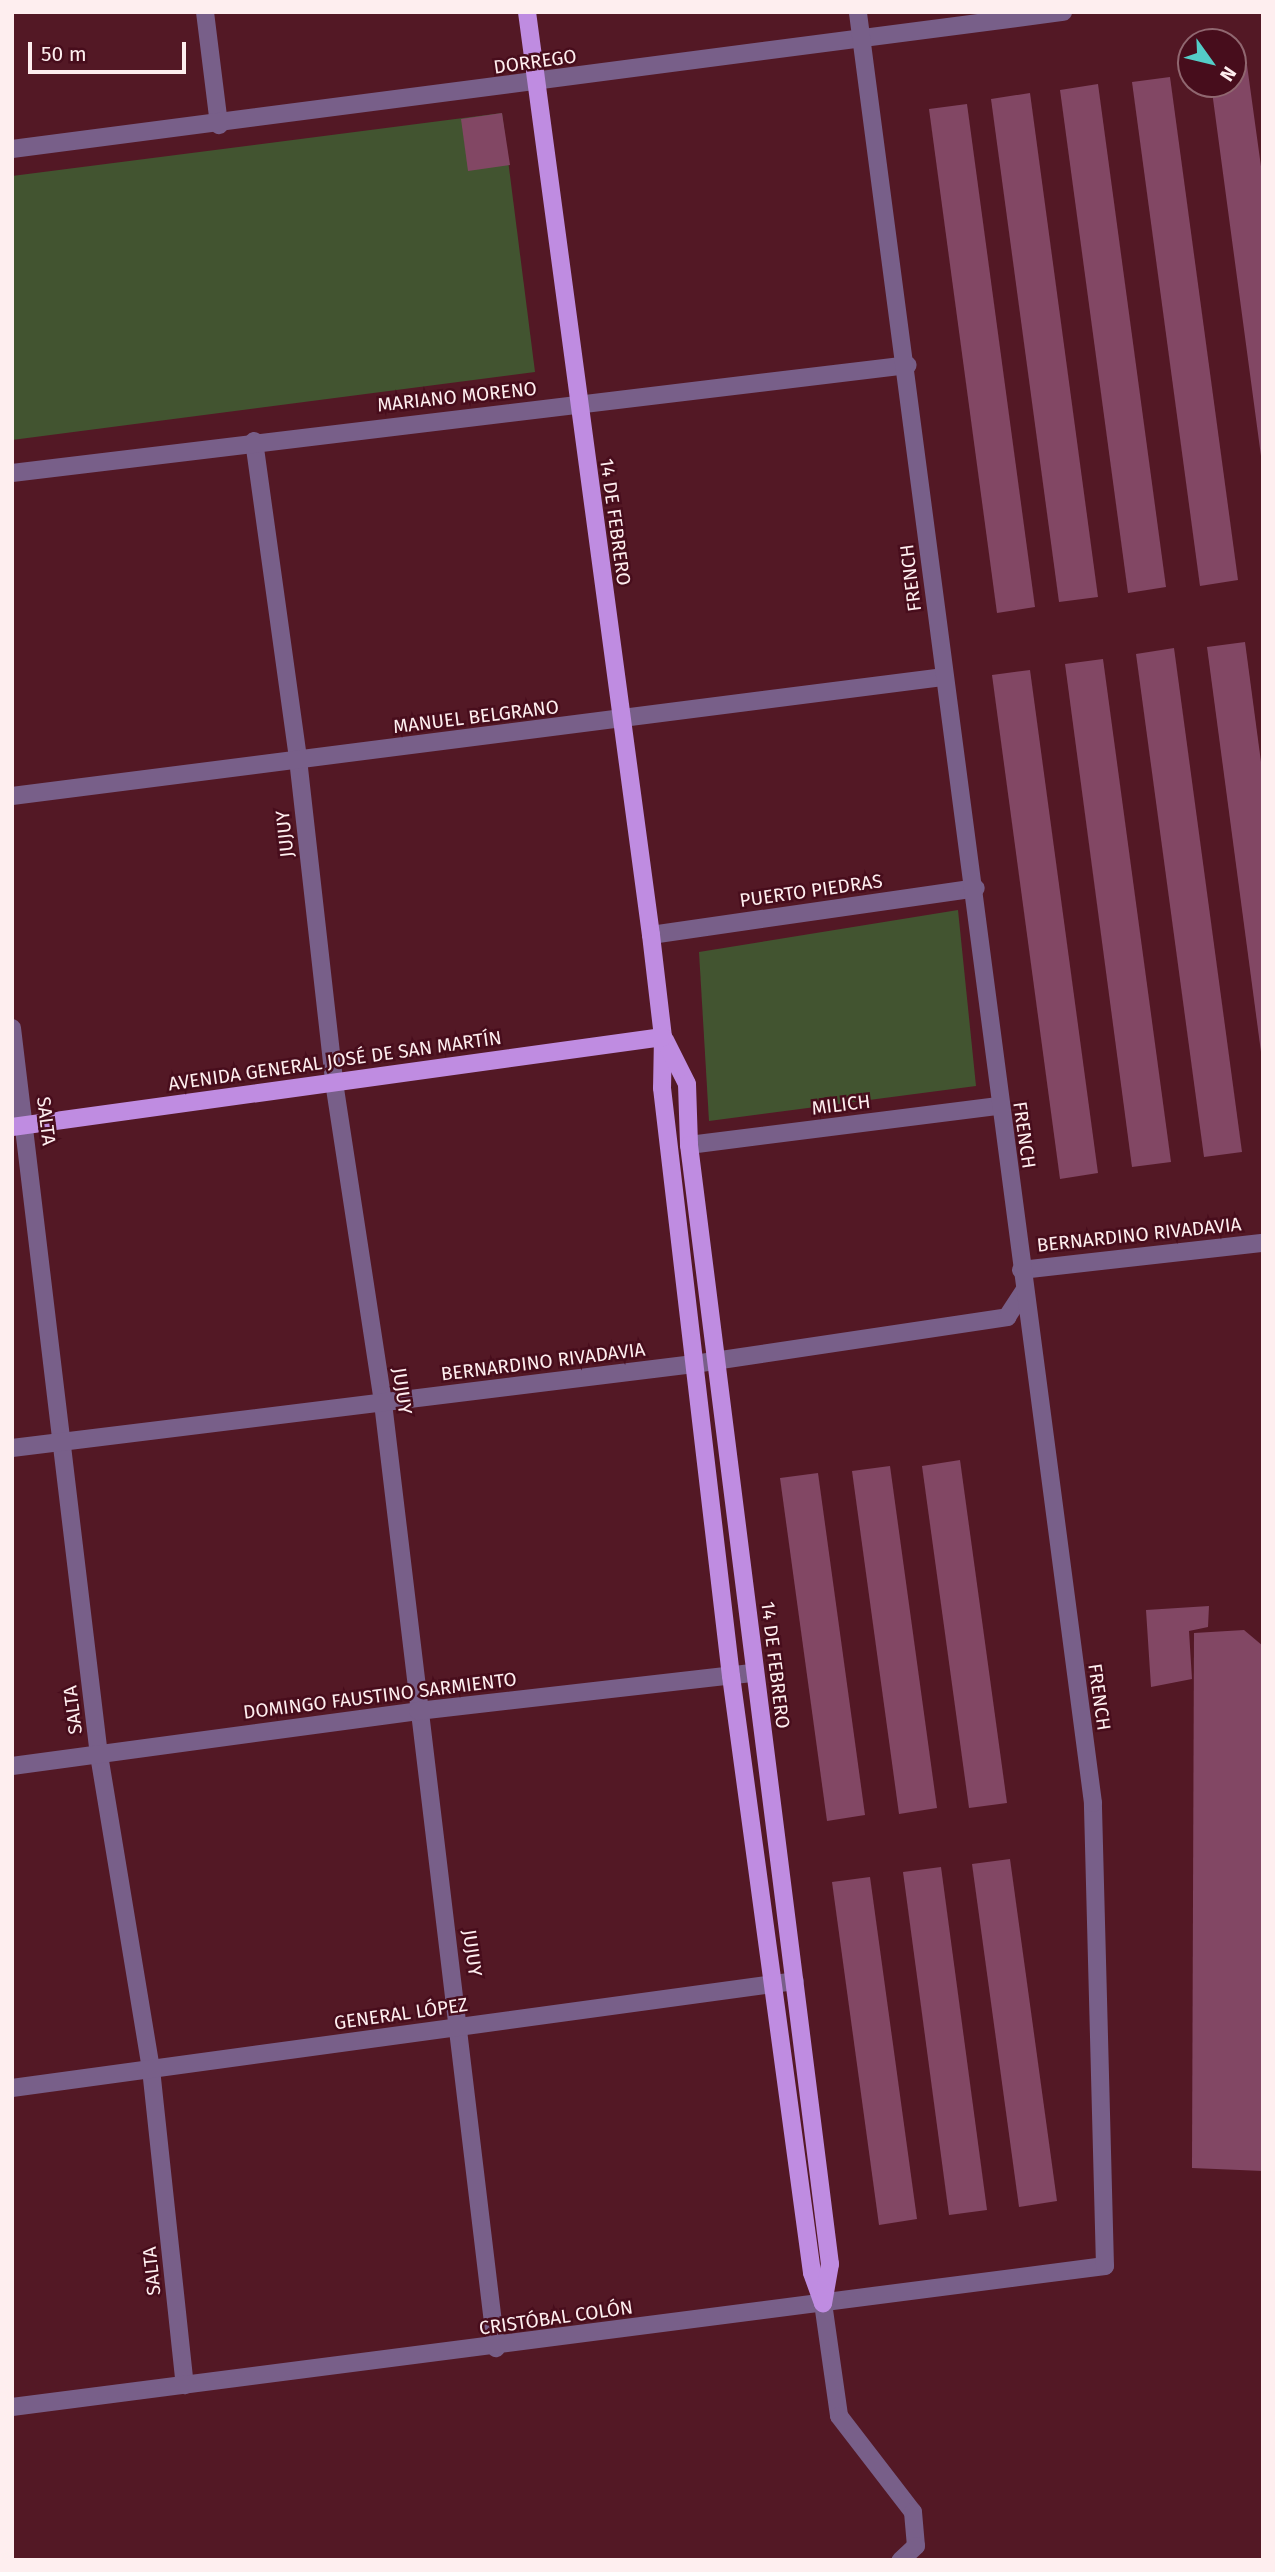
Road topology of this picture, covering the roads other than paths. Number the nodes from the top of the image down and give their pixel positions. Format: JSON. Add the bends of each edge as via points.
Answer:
{"nodes":[{"id":1,"x":205,"y":12,"type":"edge"},
{"id":2,"x":527,"y":12,"type":"edge"},
{"id":3,"x":858,"y":12,"type":"edge"},
{"id":4,"x":1063,"y":12,"type":"edge"},
{"id":5,"x":861,"y":39,"type":"junction"},
{"id":6,"x":536,"y":83,"type":"junction"},
{"id":7,"x":219,"y":125,"type":"junction"},
{"id":8,"x":12,"y":149,"type":"edge"},
{"id":9,"x":908,"y":365,"type":"junction"},
{"id":10,"x":578,"y":404,"type":"junction"},
{"id":11,"x":254,"y":441,"type":"junction"},
{"id":12,"x":12,"y":473,"type":"edge"},
{"id":13,"x":944,"y":677,"type":"junction"},
{"id":14,"x":621,"y":721,"type":"junction"},
{"id":15,"x":298,"y":759,"type":"junction"},
{"id":16,"x":12,"y":796,"type":"edge"},
{"id":17,"x":976,"y":888,"type":"junction"},
{"id":18,"x":651,"y":935,"type":"junction"},
{"id":19,"x":12,"y":1028,"type":"edge"},
{"id":20,"x":663,"y":1037,"type":"junction"},
{"id":21,"x":334,"y":1083,"type":"junction"},
{"id":22,"x":999,"y":1105,"type":"junction"},
{"id":23,"x":19,"y":1126,"type":"edge"},
{"id":24,"x":690,"y":1145,"type":"junction"},
{"id":25,"x":1263,"y":1242,"type":"edge"},
{"id":26,"x":1021,"y":1269,"type":"junction"},
{"id":27,"x":1023,"y":1292,"type":"junction"},
{"id":28,"x":716,"y":1361,"type":"junction"},
{"id":29,"x":694,"y":1364,"type":"junction"},
{"id":30,"x":383,"y":1403,"type":"junction"},
{"id":31,"x":61,"y":1441,"type":"junction"},
{"id":32,"x":12,"y":1448,"type":"edge"},
{"id":33,"x":754,"y":1673,"type":"junction"},
{"id":34,"x":731,"y":1676,"type":"junction"},
{"id":35,"x":418,"y":1711,"type":"junction"},
{"id":36,"x":99,"y":1755,"type":"junction"},
{"id":37,"x":12,"y":1766,"type":"edge"},
{"id":38,"x":795,"y":1981,"type":"junction"},
{"id":39,"x":775,"y":1983,"type":"junction"},
{"id":40,"x":461,"y":2028,"type":"junction"},
{"id":41,"x":151,"y":2069,"type":"junction"},
{"id":42,"x":12,"y":2088,"type":"edge"},
{"id":43,"x":1100,"y":2267,"type":"joint"},
{"id":44,"x":823,"y":2303,"type":"junction"},
{"id":45,"x":496,"y":2348,"type":"junction"},
{"id":46,"x":185,"y":2385,"type":"junction"},
{"id":47,"x":12,"y":2407,"type":"edge"},
{"id":48,"x":901,"y":2560,"type":"edge"}],
"edges":[{"from":1,"to":7,"type":"street"},
{"from":2,"to":6,"type":"main road","name":"14 DE FEBRERO"},
{"from":3,"to":5,"type":"street","name":"FRENCH"},
{"from":4,"to":5,"type":"street","name":"DORREGO"},
{"from":5,"to":6,"type":"street","name":"DORREGO"},
{"from":5,"to":9,"type":"street","name":"FRENCH"},
{"from":6,"to":7,"type":"street","name":"DORREGO"},
{"from":6,"to":10,"type":"main road","name":"14 DE FEBRERO"},
{"from":7,"to":8,"type":"street","name":"DORREGO"},
{"from":9,"to":10,"type":"street","name":"MARIANO MORENO"},
{"from":9,"to":13,"type":"street","name":"FRENCH"},
{"from":10,"to":11,"type":"street","name":"MARIANO MORENO"},
{"from":10,"to":14,"type":"main road","name":"14 DE FEBRERO"},
{"from":11,"to":12,"type":"street","name":"MARIANO MORENO"},
{"from":11,"to":15,"type":"street","name":"JUJUY"},
{"from":13,"to":14,"type":"street","name":"MANUEL BELGRANO"},
{"from":13,"to":17,"type":"street","name":"FRENCH"},
{"from":14,"to":15,"type":"street","name":"MANUEL BELGRANO"},
{"from":14,"to":18,"type":"main road","name":"14 DE FEBRERO"},
{"from":15,"to":16,"type":"street","name":"MANUEL BELGRANO"},
{"from":15,"to":21,"type":"street","name":"JUJUY"},
{"from":17,"to":18,"type":"street","name":"PUERTO PIEDRAS"},
{"from":17,"to":22,"type":"street","name":"FRENCH"},
{"from":18,"to":20,"type":"main road","name":"14 DE FEBRERO"},
{"from":19,"to":23,"type":"street","name":"SALTA"},
{"from":20,"to":21,"type":"main road","name":"AVENIDA GENERAL JOSÉ DE SAN MARTÍN"},
{"from":20,"to":24,"type":"main road","name":"14 DE FEBRERO","via":[[687,1084]]},
{"from":20,"to":29,"type":"main road","name":"14 DE FEBRERO","via":[[662,1088]]},
{"from":21,"to":23,"type":"main road","name":"AVENIDA GENERAL JOSÉ DE SAN MARTÍN"},
{"from":21,"to":30,"type":"street","name":"JUJUY"},
{"from":22,"to":24,"type":"street","name":"MILICH"},
{"from":22,"to":26,"type":"street","name":"FRENCH"},
{"from":23,"to":31,"type":"street","name":"SALTA"},
{"from":24,"to":28,"type":"main road","name":"14 DE FEBRERO"},
{"from":25,"to":26,"type":"street","name":"BERNARDINO RIVADAVIA"},
{"from":26,"to":27,"type":"street","name":"FRENCH"},
{"from":27,"to":28,"type":"street","name":"BERNARDINO RIVADAVIA","via":[[1007,1317]]},
{"from":27,"to":43,"type":"street","name":"FRENCH","via":[[1093,1803]]},
{"from":28,"to":29,"type":"street","name":"BERNARDINO RIVADAVIA"},
{"from":28,"to":33,"type":"main road","name":"14 DE FEBRERO"},
{"from":29,"to":30,"type":"street","name":"BERNARDINO RIVADAVIA"},
{"from":29,"to":34,"type":"main road","name":"14 DE FEBRERO"},
{"from":30,"to":31,"type":"street","name":"BERNARDINO RIVADAVIA"},
{"from":30,"to":35,"type":"street","name":"JUJUY"},
{"from":31,"to":32,"type":"street","name":"BERNARDINO RIVADAVIA"},
{"from":31,"to":36,"type":"street","name":"SALTA"},
{"from":33,"to":34,"type":"street","name":"DOMINGO FAUSTINO SARMIENTO"},
{"from":33,"to":38,"type":"main road","name":"14 DE FEBRERO"},
{"from":34,"to":35,"type":"street","name":"DOMINGO FAUSTINO SARMIENTO"},
{"from":34,"to":39,"type":"main road","name":"14 DE FEBRERO"},
{"from":35,"to":36,"type":"street","name":"DOMINGO FAUSTINO SARMIENTO"},
{"from":35,"to":40,"type":"street","name":"JUJUY"},
{"from":36,"to":37,"type":"street","name":"DOMINGO FAUSTINO SARMIENTO"},
{"from":36,"to":41,"type":"street","name":"SALTA"},
{"from":38,"to":39,"type":"street","name":"GENERAL LÓPEZ"},
{"from":38,"to":44,"type":"main road","name":"14 DE FEBRERO","via":[[830,2264]]},
{"from":39,"to":40,"type":"street","name":"GENERAL LÓPEZ"},
{"from":39,"to":44,"type":"main road","name":"14 DE FEBRERO","via":[[812,2273]]},
{"from":40,"to":41,"type":"street","name":"GENERAL LÓPEZ"},
{"from":40,"to":45,"type":"street","name":"JUJUY"},
{"from":41,"to":42,"type":"street","name":"GENERAL LÓPEZ"},
{"from":41,"to":46,"type":"street","name":"SALTA"},
{"from":43,"to":44,"type":"street","name":"CRISTÓBAL COLÓN"},
{"from":44,"to":45,"type":"street","name":"CRISTÓBAL COLÓN"},
{"from":44,"to":48,"type":"street","name":"14 DE FEBRERO","via":[[839,2416],[913,2512],[916,2546]]},
{"from":45,"to":46,"type":"street","name":"CRISTÓBAL COLÓN"},
{"from":46,"to":47,"type":"street","name":"CRISTÓBAL COLÓN"}]}
